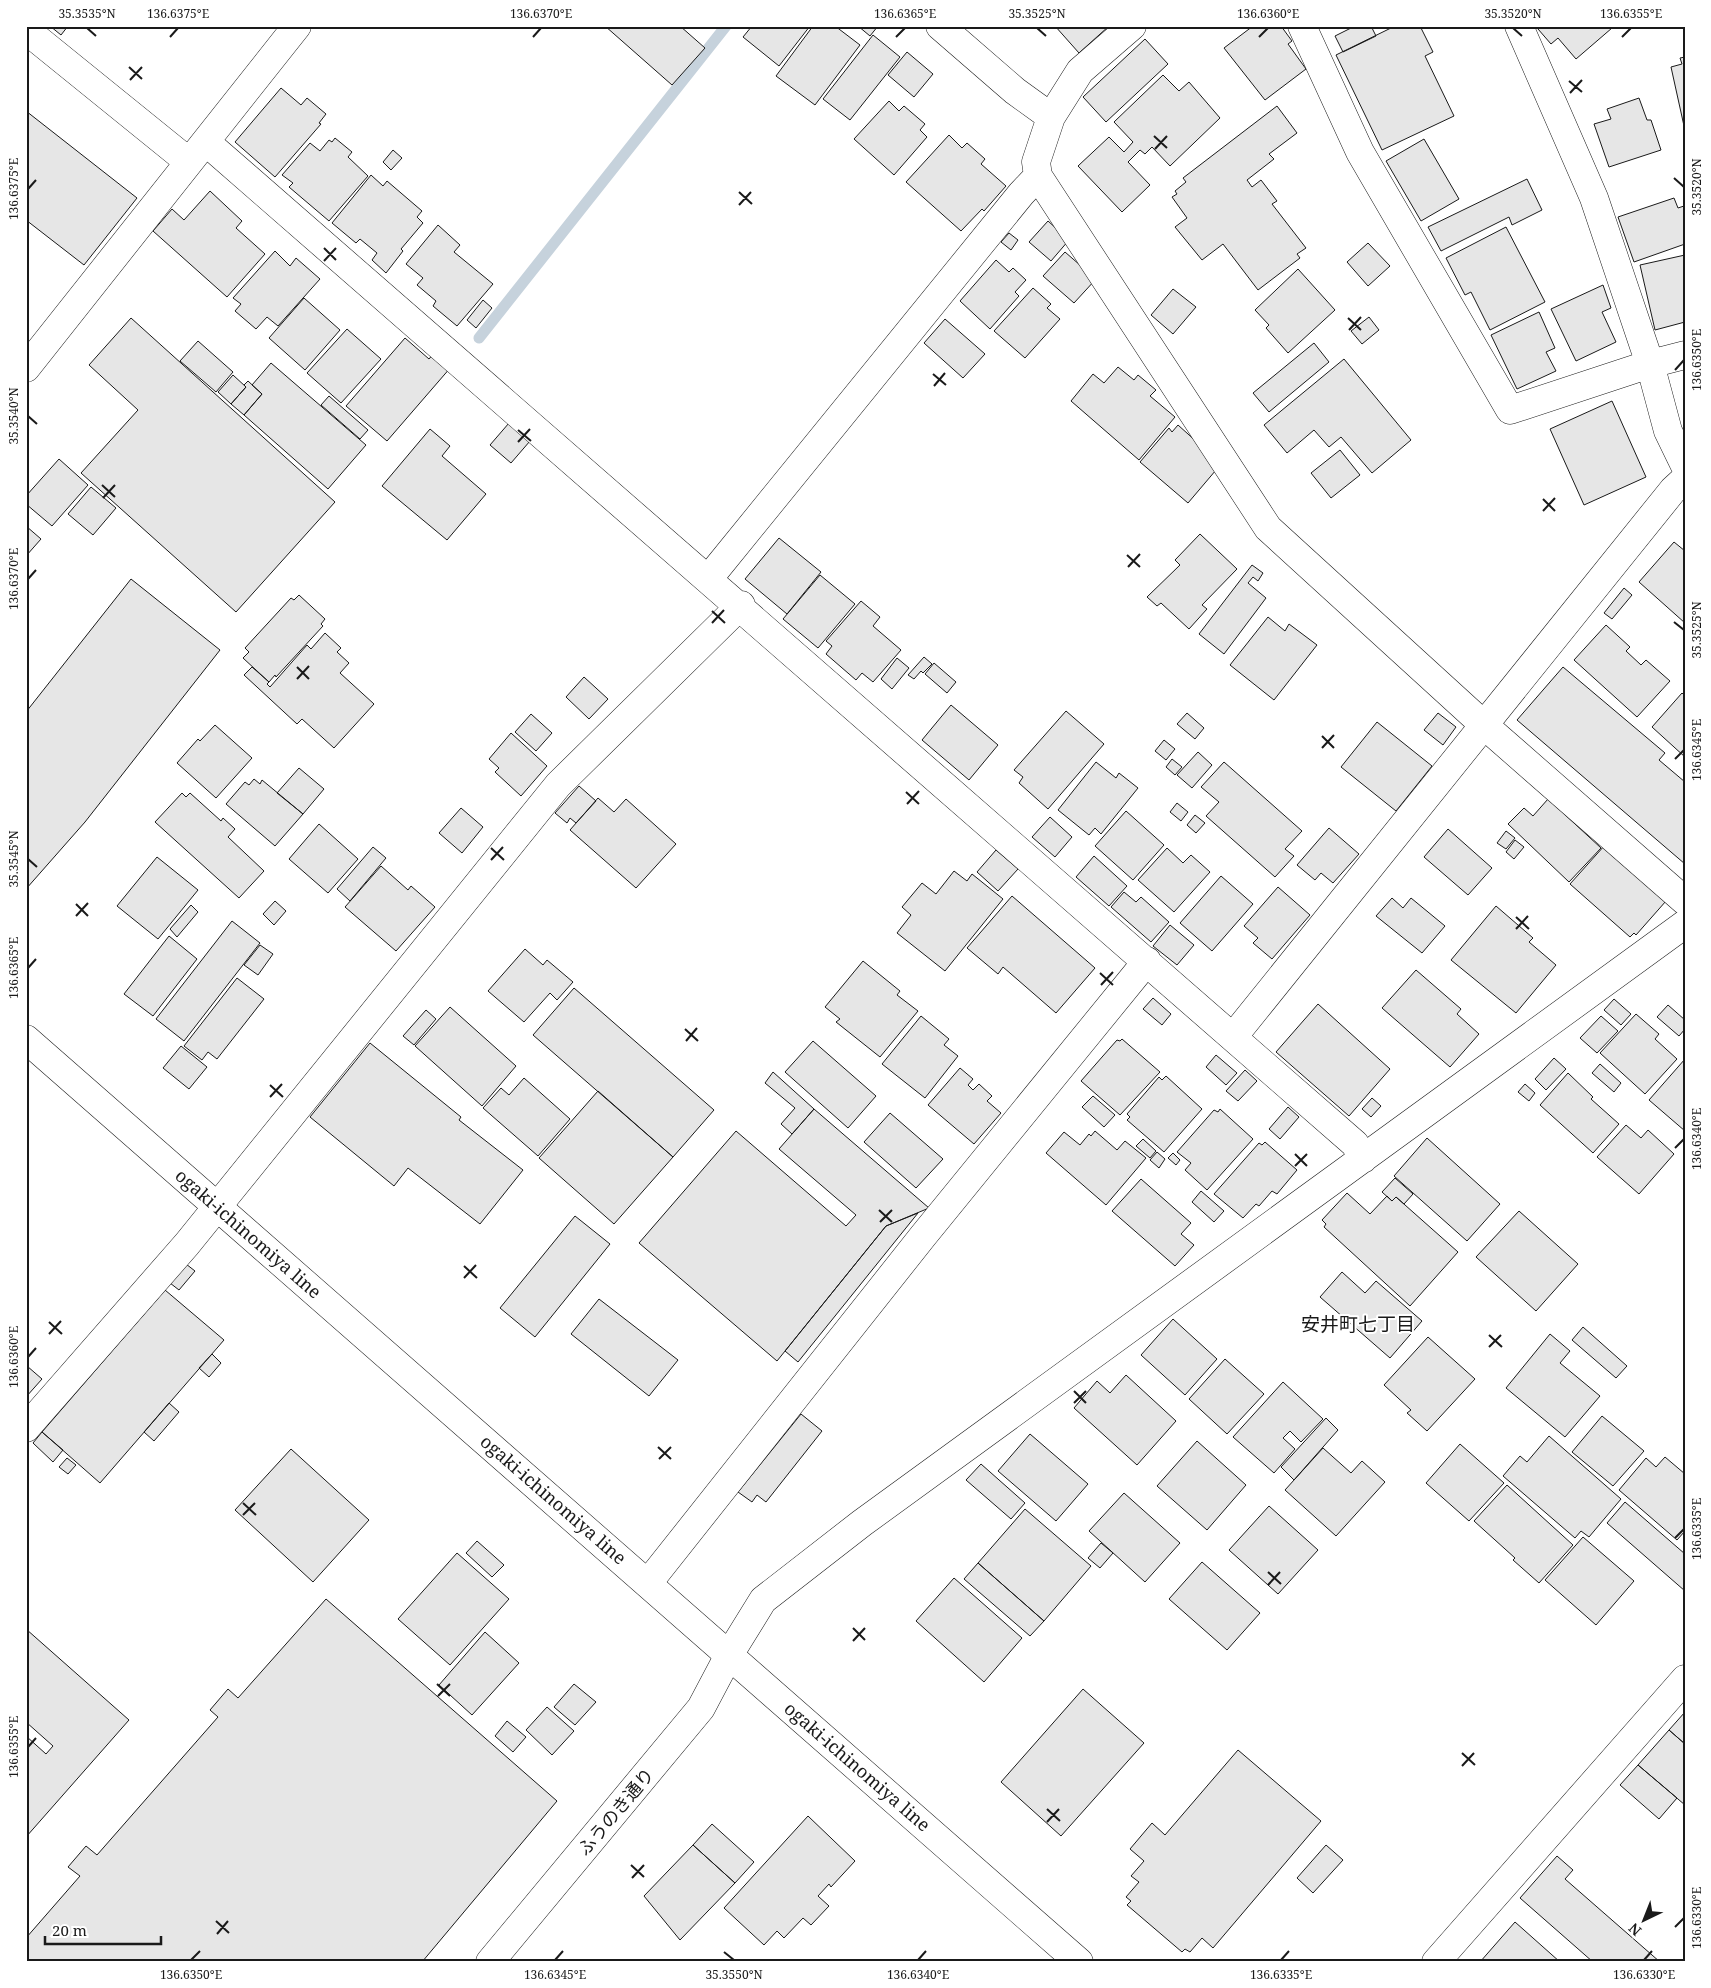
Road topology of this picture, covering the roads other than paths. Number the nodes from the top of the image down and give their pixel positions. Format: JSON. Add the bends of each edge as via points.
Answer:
{"nodes":[{"id":1,"x":296,"y":26,"type":"edge"},
{"id":2,"x":940,"y":26,"type":"edge"},
{"id":3,"x":1132,"y":26,"type":"edge"},
{"id":4,"x":1302,"y":26,"type":"edge"},
{"id":5,"x":1519,"y":26,"type":"edge"},
{"id":6,"x":26,"y":30,"type":"edge"},
{"id":7,"x":1051,"y":117,"type":"junction"},
{"id":8,"x":206,"y":142,"type":"junction"},
{"id":9,"x":189,"y":162,"type":"junction"},
{"id":10,"x":1038,"y":176,"type":"junction"},
{"id":11,"x":1685,"y":355,"type":"edge"},
{"id":12,"x":1650,"y":364,"type":"junction"},
{"id":13,"x":26,"y":368,"type":"edge"},
{"id":14,"x":1685,"y":466,"type":"edge"},
{"id":15,"x":1685,"y":479,"type":"edge"},
{"id":16,"x":709,"y":578,"type":"junction"},
{"id":17,"x":740,"y":605,"type":"junction"},
{"id":18,"x":1485,"y":726,"type":"junction"},
{"id":19,"x":1685,"y":901,"type":"edge"},
{"id":20,"x":1685,"y":924,"type":"edge"},
{"id":21,"x":1147,"y":961,"type":"junction"},
{"id":22,"x":1233,"y":1037,"type":"junction"},
{"id":23,"x":26,"y":1039,"type":"edge"},
{"id":24,"x":1363,"y":1159,"type":"junction"},
{"id":25,"x":217,"y":1206,"type":"junction"},
{"id":26,"x":26,"y":1428,"type":"edge"},
{"id":27,"x":648,"y":1583,"type":"junction"},
{"id":28,"x":729,"y":1655,"type":"junction"},
{"id":29,"x":1685,"y":1679,"type":"edge"},
{"id":30,"x":490,"y":1962,"type":"edge"},
{"id":31,"x":1079,"y":1962,"type":"edge"},
{"id":32,"x":1436,"y":1962,"type":"edge"}],
"edges":[{"from":1,"to":8,"type":"street"},
{"from":2,"to":7,"type":"street","via":[[1015,91]]},
{"from":3,"to":7,"type":"street","via":[[1080,71]]},
{"from":4,"to":12,"type":"street","via":[[1360,152],[1510,410]]},
{"from":5,"to":12,"type":"street","via":[[1594,198]]},
{"from":6,"to":9,"type":"street"},
{"from":7,"to":10,"type":"street","via":[[1036,162]]},
{"from":8,"to":9,"type":"street"},
{"from":8,"to":16,"type":"street"},
{"from":9,"to":13,"type":"street"},
{"from":10,"to":16,"type":"street","via":[[1020,194]]},
{"from":10,"to":18,"type":"street","via":[[1268,528]]},
{"from":11,"to":12,"type":"street"},
{"from":12,"to":14,"type":"street","via":[[1668,431]]},
{"from":15,"to":18,"type":"street"},
{"from":16,"to":17,"type":"street"},
{"from":17,"to":21,"type":"street"},
{"from":17,"to":25,"type":"street","via":[[558,785]]},
{"from":18,"to":19,"type":"street"},
{"from":18,"to":22,"type":"street"},
{"from":20,"to":24,"type":"street","name":"ふうのき通り"},
{"from":21,"to":22,"type":"street"},
{"from":21,"to":27,"type":"street","via":[[923,1236]]},
{"from":22,"to":24,"type":"street","via":[[1355,1144]]},
{"from":23,"to":25,"type":"street","name":"ogaki-ichinomiya line"},
{"from":24,"to":28,"type":"street","name":"ふうのき通り","via":[[870,1517],[763,1600]]},
{"from":25,"to":26,"type":"street"},
{"from":25,"to":27,"type":"street","name":"ogaki-ichinomiya line"},
{"from":27,"to":28,"type":"street","name":"ogaki-ichinomiya line"},
{"from":28,"to":30,"type":"street","name":"ふうのき通り","via":[[701,1708]]},
{"from":28,"to":31,"type":"street","name":"ogaki-ichinomiya line"},
{"from":29,"to":32,"type":"street"}]}
